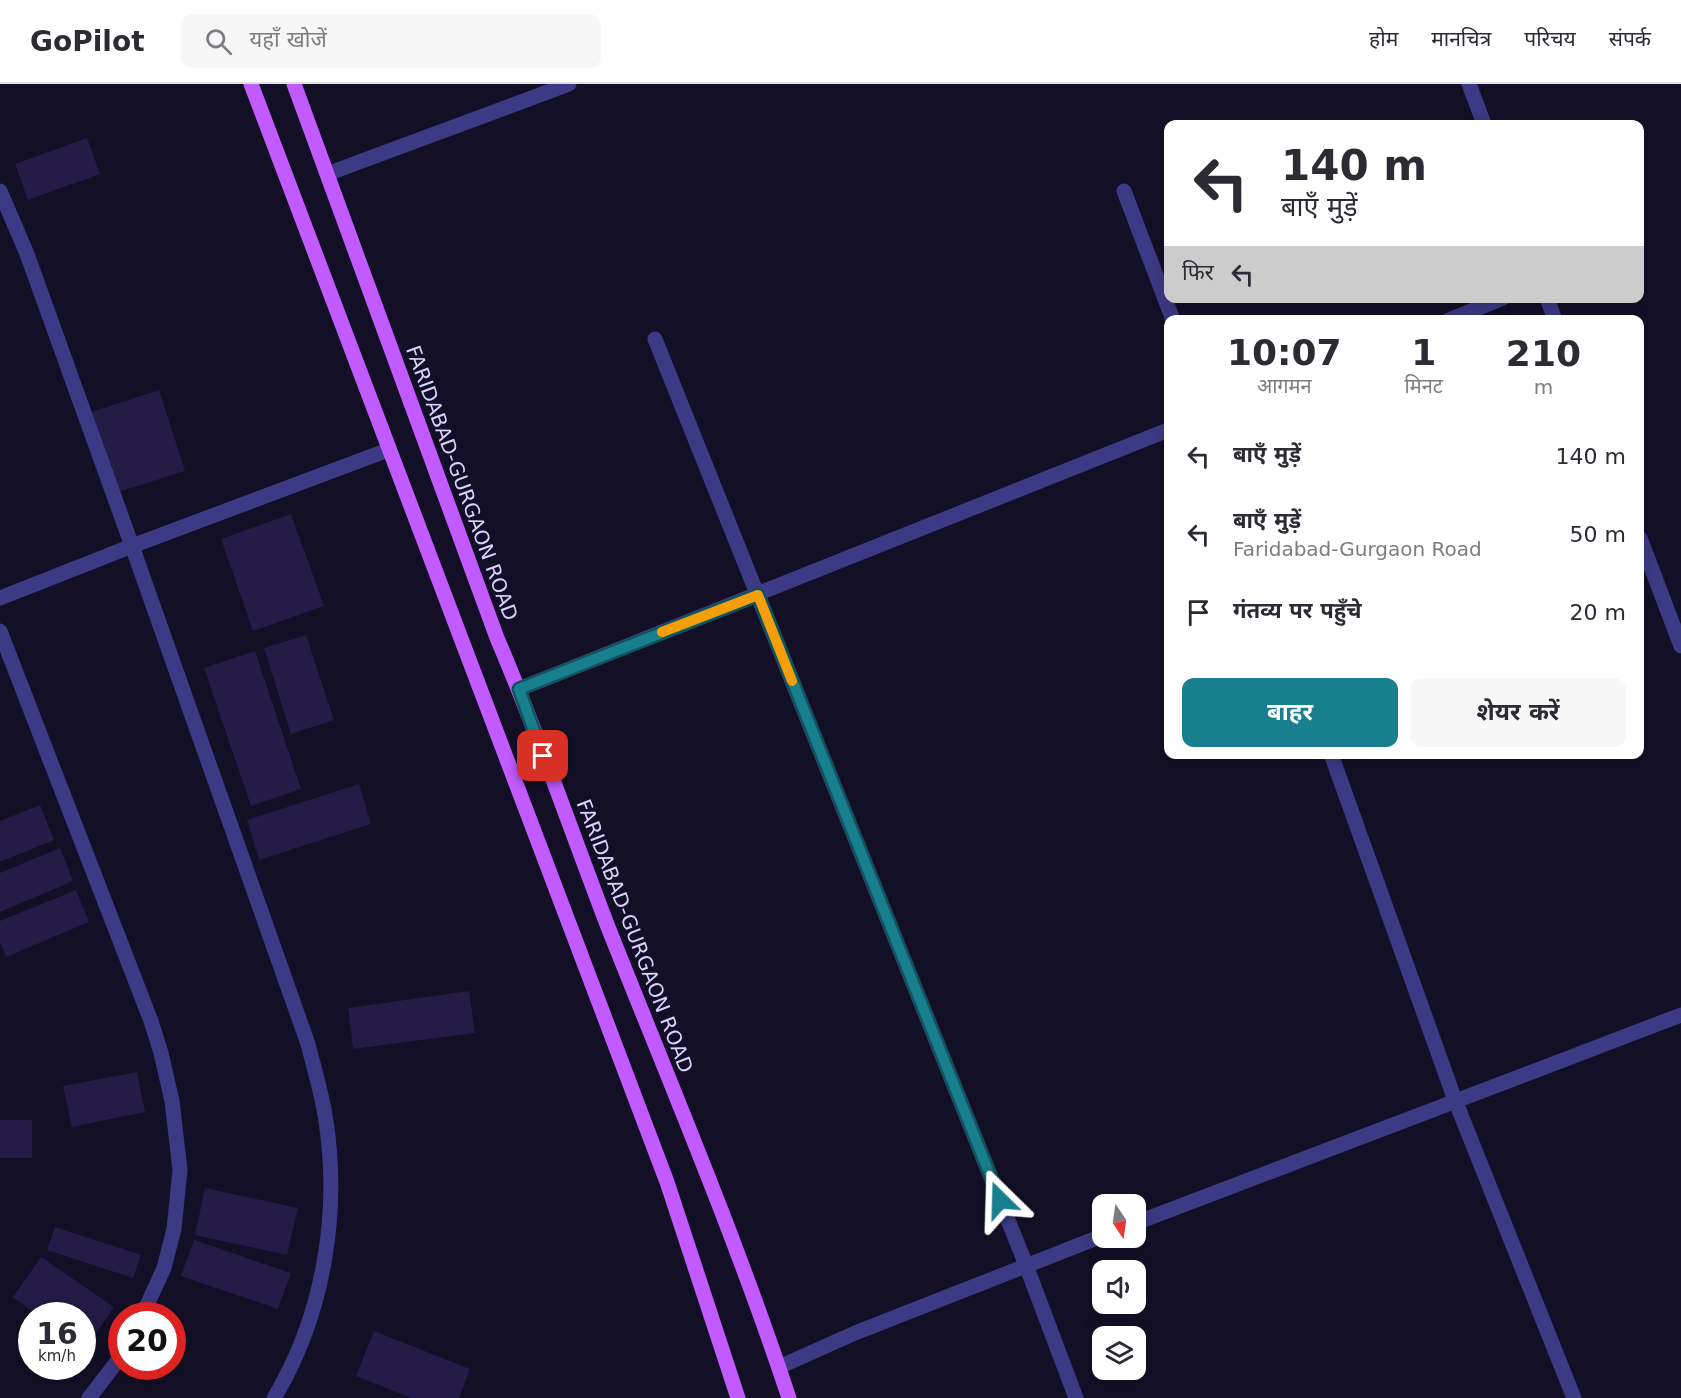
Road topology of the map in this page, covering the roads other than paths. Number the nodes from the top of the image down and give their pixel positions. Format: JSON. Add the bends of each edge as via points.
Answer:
{"nodes":[{"id":1,"x":250,"y":84,"type":"edge"},
{"id":2,"x":294,"y":84,"type":"edge"},
{"id":3,"x":569,"y":84,"type":"edge"},
{"id":4,"x":1469,"y":84,"type":"edge"},
{"id":5,"x":1482,"y":120,"type":"edge"},
{"id":6,"x":327,"y":174,"type":"junction"},
{"id":7,"x":0,"y":191,"type":"edge"},
{"id":8,"x":1124,"y":191,"type":"dead end"},
{"id":9,"x":1164,"y":296,"type":"edge"},
{"id":10,"x":1491,"y":303,"type":"edge"},
{"id":11,"x":1461,"y":315,"type":"edge"},
{"id":12,"x":655,"y":339,"type":"dead end"},
{"id":13,"x":1164,"y":432,"type":"edge"},
{"id":14,"x":388,"y":450,"type":"junction"},
{"id":15,"x":132,"y":546,"type":"junction"},
{"id":16,"x":1644,"y":549,"type":"edge"},
{"id":17,"x":758,"y":595,"type":"junction"},
{"id":18,"x":0,"y":598,"type":"edge"},
{"id":19,"x":0,"y":631,"type":"edge"},
{"id":20,"x":1681,"y":646,"type":"edge"},
{"id":21,"x":519,"y":689,"type":"junction"},
{"id":22,"x":1333,"y":759,"type":"edge"},
{"id":23,"x":1681,"y":1015,"type":"edge"},
{"id":24,"x":1455,"y":1100,"type":"junction"},
{"id":25,"x":1146,"y":1219,"type":"edge"},
{"id":26,"x":1092,"y":1240,"type":"edge"},
{"id":27,"x":1026,"y":1265,"type":"junction"},
{"id":28,"x":148,"y":1302,"type":"edge"},
{"id":29,"x":779,"y":1367,"type":"junction"},
{"id":30,"x":108,"y":1373,"type":"edge"},
{"id":31,"x":89,"y":1398,"type":"edge"},
{"id":32,"x":274,"y":1398,"type":"edge"},
{"id":33,"x":738,"y":1398,"type":"edge"},
{"id":34,"x":789,"y":1398,"type":"edge"},
{"id":35,"x":1076,"y":1398,"type":"edge"},
{"id":36,"x":1574,"y":1398,"type":"edge"}],
"edges":[{"from":1,"to":14,"type":"main road"},
{"from":2,"to":6,"type":"main road","name":"FARIDABAD-GURGAON ROAD"},
{"from":3,"to":6,"type":"street"},
{"from":4,"to":5,"type":"street"},
{"from":6,"to":21,"type":"main road","name":"FARIDABAD-GURGAON ROAD","via":[[434,471]]},
{"from":7,"to":15,"type":"street","via":[[27,254]]},
{"from":8,"to":9,"type":"street"},
{"from":10,"to":11,"type":"street"},
{"from":12,"to":17,"type":"street"},
{"from":13,"to":17,"type":"street"},
{"from":14,"to":15,"type":"street"},
{"from":14,"to":33,"type":"main road","via":[[667,1182]]},
{"from":15,"to":18,"type":"street"},
{"from":15,"to":32,"type":"street","via":[[308,1044],[326,1117],[330,1177],[327,1246],[319,1289],[297,1355]]},
{"from":16,"to":20,"type":"street"},
{"from":17,"to":21,"type":"street"},
{"from":17,"to":27,"type":"street"},
{"from":19,"to":28,"type":"street","via":[[151,1021],[172,1101],[180,1170],[174,1229],[164,1268]]},
{"from":21,"to":29,"type":"main road","name":"FARIDABAD-GURGAON ROAD"},
{"from":22,"to":24,"type":"street"},
{"from":23,"to":24,"type":"street"},
{"from":24,"to":25,"type":"street"},
{"from":24,"to":36,"type":"street"},
{"from":26,"to":27,"type":"street"},
{"from":27,"to":29,"type":"street"},
{"from":27,"to":35,"type":"street"},
{"from":29,"to":34,"type":"main road","name":"FARIDABAD-GURGAON ROAD"},
{"from":30,"to":31,"type":"street"}]}
